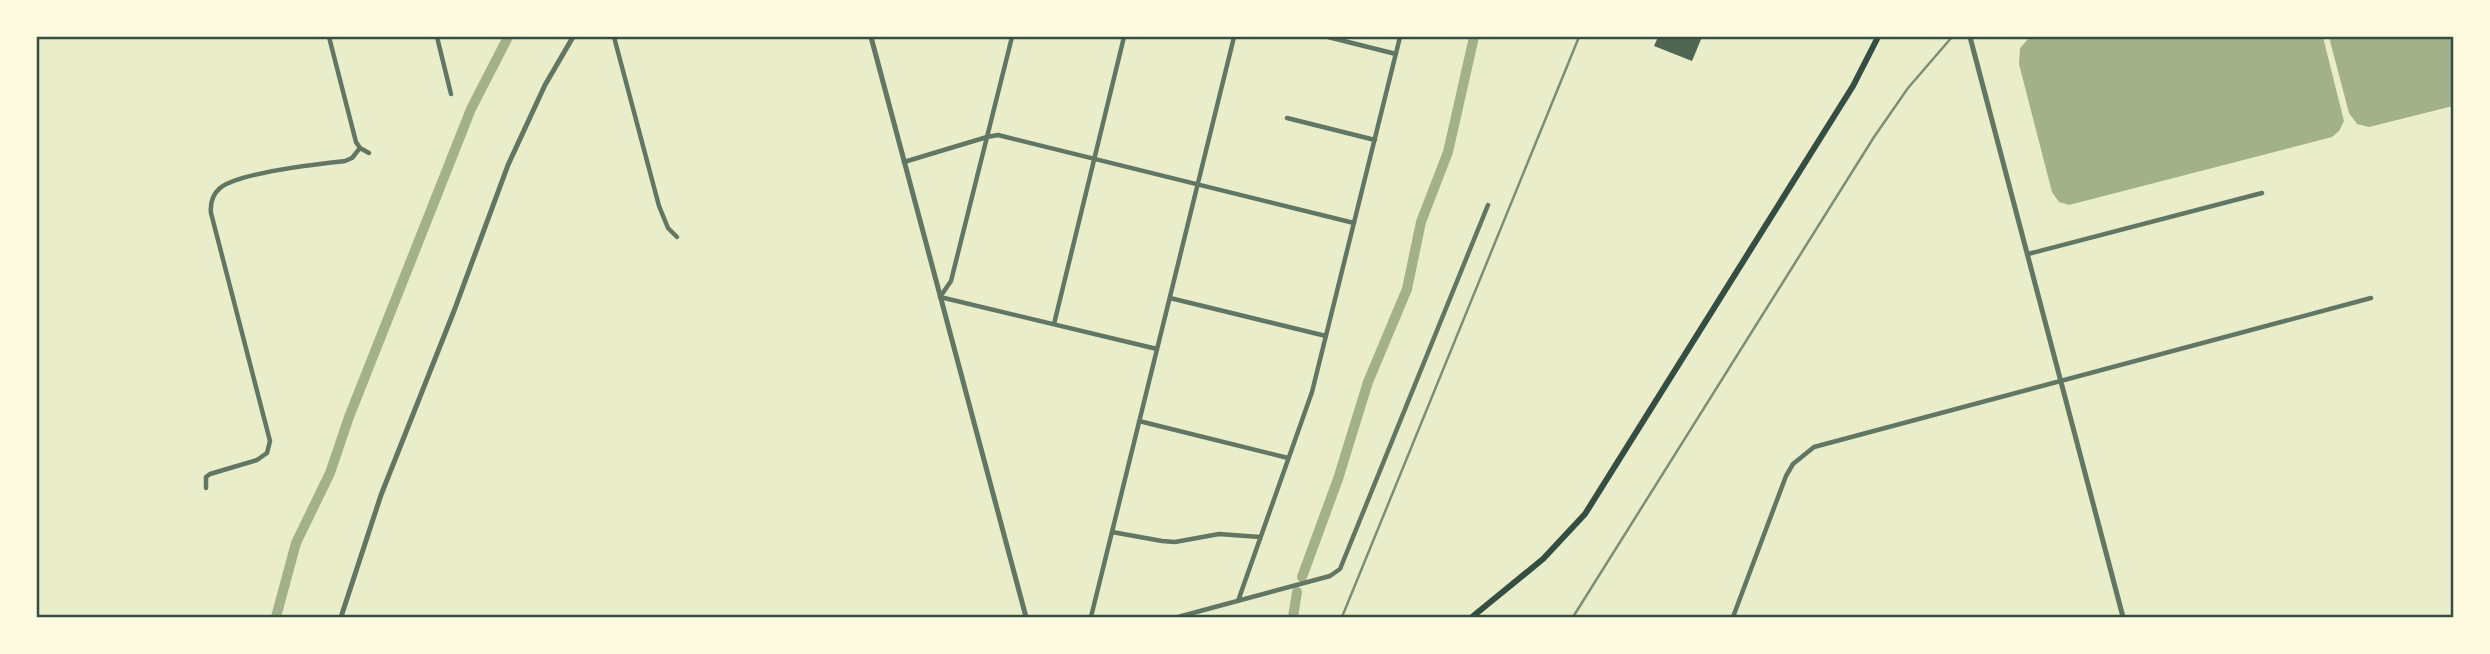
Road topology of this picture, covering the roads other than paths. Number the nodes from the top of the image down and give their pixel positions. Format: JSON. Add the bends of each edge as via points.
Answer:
{"nodes":[{"id":1,"x":328,"y":37,"type":"edge"},
{"id":2,"x":437,"y":37,"type":"edge"},
{"id":3,"x":573,"y":37,"type":"edge"},
{"id":4,"x":614,"y":37,"type":"edge"},
{"id":5,"x":871,"y":37,"type":"edge"},
{"id":6,"x":1012,"y":37,"type":"edge"},
{"id":7,"x":1124,"y":37,"type":"edge"},
{"id":8,"x":1234,"y":37,"type":"edge"},
{"id":9,"x":1328,"y":37,"type":"edge"},
{"id":10,"x":1400,"y":37,"type":"edge"},
{"id":11,"x":1878,"y":37,"type":"edge"},
{"id":12,"x":1970,"y":37,"type":"edge"},
{"id":13,"x":1396,"y":54,"type":"junction"},
{"id":14,"x":452,"y":94,"type":"dead end"},
{"id":15,"x":1287,"y":118,"type":"dead end"},
{"id":16,"x":987,"y":136,"type":"junction"},
{"id":17,"x":1375,"y":140,"type":"junction"},
{"id":18,"x":360,"y":148,"type":"junction"},
{"id":19,"x":369,"y":153,"type":"dead end"},
{"id":20,"x":1094,"y":159,"type":"junction"},
{"id":21,"x":904,"y":162,"type":"junction"},
{"id":22,"x":1198,"y":184,"type":"junction"},
{"id":23,"x":2262,"y":192,"type":"dead end"},
{"id":24,"x":1488,"y":205,"type":"dead end"},
{"id":25,"x":1354,"y":223,"type":"junction"},
{"id":26,"x":677,"y":237,"type":"dead end"},
{"id":27,"x":2028,"y":254,"type":"junction"},
{"id":28,"x":940,"y":297,"type":"junction"},
{"id":29,"x":1170,"y":298,"type":"junction"},
{"id":30,"x":2371,"y":298,"type":"dead end"},
{"id":31,"x":1054,"y":324,"type":"junction"},
{"id":32,"x":1326,"y":336,"type":"junction"},
{"id":33,"x":1157,"y":349,"type":"junction"},
{"id":34,"x":2061,"y":379,"type":"junction"},
{"id":35,"x":1139,"y":421,"type":"junction"},
{"id":36,"x":1288,"y":458,"type":"junction"},
{"id":37,"x":206,"y":488,"type":"dead end"},
{"id":38,"x":1112,"y":532,"type":"junction"},
{"id":39,"x":1260,"y":537,"type":"junction"},
{"id":40,"x":1238,"y":601,"type":"junction"},
{"id":41,"x":341,"y":617,"type":"edge"},
{"id":42,"x":1026,"y":617,"type":"edge"},
{"id":43,"x":1091,"y":617,"type":"edge"},
{"id":44,"x":1178,"y":617,"type":"edge"},
{"id":45,"x":1472,"y":617,"type":"edge"},
{"id":46,"x":1733,"y":617,"type":"edge"},
{"id":47,"x":2123,"y":617,"type":"edge"}],
"edges":[{"from":1,"to":18,"type":"street"},
{"from":2,"to":14,"type":"street"},
{"from":3,"to":41,"type":"street","via":[[545,85],[509,165],[381,495]]},
{"from":4,"to":26,"type":"street","via":[[659,206]]},
{"from":5,"to":21,"type":"street"},
{"from":6,"to":16,"type":"street"},
{"from":7,"to":20,"type":"street"},
{"from":8,"to":22,"type":"street"},
{"from":9,"to":13,"type":"street"},
{"from":10,"to":13,"type":"street"},
{"from":11,"to":45,"type":"main road","via":[[1853,86],[1585,514],[1543,559]]},
{"from":12,"to":27,"type":"street"},
{"from":13,"to":17,"type":"street"},
{"from":15,"to":17,"type":"street"},
{"from":16,"to":20,"type":"street"},
{"from":16,"to":21,"type":"street"},
{"from":16,"to":28,"type":"street","via":[[951,281]]},
{"from":17,"to":25,"type":"street"},
{"from":18,"to":19,"type":"street"},
{"from":18,"to":37,"type":"street","via":[[345,161],[266,173],[223,186],[211,201],[271,441],[268,453],[257,460],[210,474]]},
{"from":20,"to":22,"type":"street"},
{"from":20,"to":31,"type":"street"},
{"from":21,"to":28,"type":"street"},
{"from":22,"to":25,"type":"street"},
{"from":22,"to":29,"type":"street"},
{"from":23,"to":27,"type":"street"},
{"from":24,"to":40,"type":"street","via":[[1342,565],[1335,574]]},
{"from":25,"to":32,"type":"street"},
{"from":27,"to":34,"type":"street"},
{"from":28,"to":31,"type":"street"},
{"from":28,"to":42,"type":"street"},
{"from":29,"to":32,"type":"street"},
{"from":29,"to":33,"type":"street"},
{"from":30,"to":34,"type":"street"},
{"from":31,"to":33,"type":"street"},
{"from":32,"to":36,"type":"street"},
{"from":33,"to":35,"type":"street"},
{"from":34,"to":46,"type":"street","via":[[1819,445],[1801,456],[1786,476]]},
{"from":34,"to":47,"type":"street"},
{"from":35,"to":36,"type":"street"},
{"from":35,"to":38,"type":"street"},
{"from":36,"to":39,"type":"street"},
{"from":38,"to":39,"type":"street","via":[[1175,542],[1219,534]]},
{"from":38,"to":43,"type":"street"},
{"from":39,"to":40,"type":"street"},
{"from":40,"to":44,"type":"street"}]}
